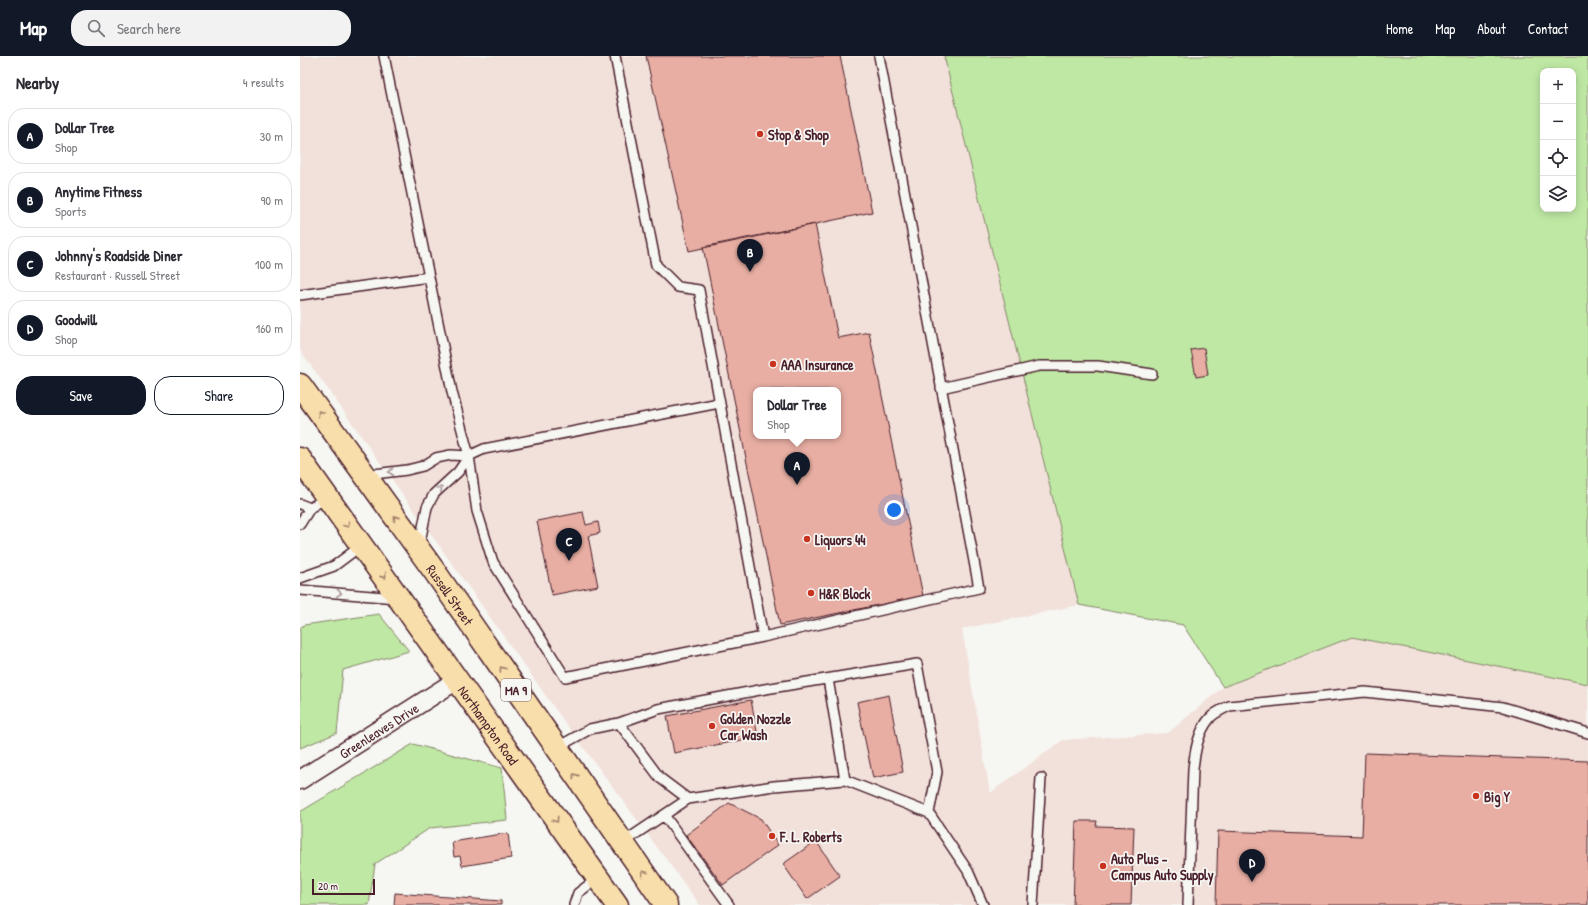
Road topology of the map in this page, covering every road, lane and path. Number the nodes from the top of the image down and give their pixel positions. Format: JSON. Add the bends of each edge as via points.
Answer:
{"nodes":[{"id":1,"x":384,"y":56,"type":"edge"},
{"id":2,"x":615,"y":56,"type":"edge"},
{"id":3,"x":879,"y":56,"type":"edge"},
{"id":4,"x":429,"y":277,"type":"junction"},
{"id":5,"x":300,"y":295,"type":"edge"},
{"id":6,"x":1152,"y":374,"type":"dead end"},
{"id":7,"x":300,"y":385,"type":"edge"},
{"id":8,"x":941,"y":388,"type":"junction"},
{"id":9,"x":719,"y":403,"type":"junction"},
{"id":10,"x":469,"y":456,"type":"junction"},
{"id":11,"x":300,"y":459,"type":"edge"},
{"id":12,"x":366,"y":475,"type":"junction"},
{"id":13,"x":318,"y":502,"type":"junction"},
{"id":14,"x":300,"y":504,"type":"edge"},
{"id":15,"x":300,"y":524,"type":"edge"},
{"id":16,"x":362,"y":545,"type":"junction"},
{"id":17,"x":419,"y":550,"type":"junction"},
{"id":18,"x":300,"y":578,"type":"edge"},
{"id":19,"x":300,"y":590,"type":"edge"},
{"id":20,"x":399,"y":598,"type":"junction"},
{"id":21,"x":763,"y":637,"type":"junction"},
{"id":22,"x":828,"y":679,"type":"junction"},
{"id":23,"x":457,"y":680,"type":"junction"},
{"id":24,"x":619,"y":723,"type":"junction"},
{"id":25,"x":1588,"y":733,"type":"edge"},
{"id":26,"x":556,"y":748,"type":"junction"},
{"id":27,"x":1041,"y":778,"type":"dead end"},
{"id":28,"x":300,"y":780,"type":"edge"},
{"id":29,"x":845,"y":780,"type":"junction"},
{"id":30,"x":688,"y":799,"type":"junction"},
{"id":31,"x":929,"y":812,"type":"junction"},
{"id":32,"x":664,"y":815,"type":"junction"},
{"id":33,"x":622,"y":843,"type":"junction"},
{"id":34,"x":598,"y":878,"type":"junction"},
{"id":35,"x":574,"y":905,"type":"edge"},
{"id":36,"x":617,"y":905,"type":"edge"},
{"id":37,"x":666,"y":905,"type":"edge"},
{"id":38,"x":729,"y":905,"type":"edge"},
{"id":39,"x":983,"y":905,"type":"edge"},
{"id":40,"x":1033,"y":905,"type":"edge"},
{"id":41,"x":1188,"y":905,"type":"edge"}],
"edges":[{"from":1,"to":4,"type":"lane"},
{"from":2,"to":9,"type":"lane","via":[[656,265],[678,287],[699,290]]},
{"from":3,"to":8,"type":"lane"},
{"from":4,"to":5,"type":"lane"},
{"from":4,"to":10,"type":"lane","via":[[452,392]]},
{"from":6,"to":8,"type":"lane","via":[[1098,366],[1039,366]]},
{"from":12,"to":7,"type":"highway","name":"Russell Street","number":"MA 9","one_way":true},
{"from":8,"to":21,"type":"lane","via":[[979,588]]},
{"from":9,"to":10,"type":"lane","via":[[484,449]]},
{"from":9,"to":21,"type":"lane"},
{"from":10,"to":12,"type":"lane","one_way":true,"via":[[451,455],[436,458],[422,466],[407,470]]},
{"from":17,"to":10,"type":"lane","one_way":true,"via":[[427,507],[434,494],[458,472]]},
{"from":10,"to":21,"type":"lane","via":[[477,512],[493,562],[565,677]]},
{"from":11,"to":13,"type":"highway"},
{"from":17,"to":12,"type":"highway","name":"Russell Street","number":"MA 9","one_way":true},
{"from":13,"to":14,"type":"lane"},
{"from":13,"to":15,"type":"lane"},
{"from":13,"to":16,"type":"highway","one_way":true},
{"from":16,"to":18,"type":"lane","via":[[334,566]]},
{"from":16,"to":20,"type":"highway","name":"Northampton Road","one_way":true},
{"from":26,"to":17,"type":"highway","name":"Russell Street","number":"MA 9","one_way":true},
{"from":19,"to":20,"type":"lane","one_way":true},
{"from":20,"to":23,"type":"highway","name":"Northampton Road"},
{"from":22,"to":24,"type":"lane","via":[[658,709]]},
{"from":22,"to":29,"type":"lane"},
{"from":22,"to":31,"type":"lane","via":[[917,664],[937,772]]},
{"from":23,"to":28,"type":"street","name":"Greenleaves Drive"},
{"from":23,"to":34,"type":"highway","name":"Northampton Road","one_way":true},
{"from":24,"to":26,"type":"lane","via":[[590,729]]},
{"from":24,"to":30,"type":"lane","via":[[660,778]]},
{"from":25,"to":41,"type":"lane","via":[[1504,707],[1365,692],[1229,706],[1211,717],[1200,733],[1195,751]]},
{"from":33,"to":26,"type":"highway","name":"Russell Street","number":"MA 9","one_way":true},
{"from":27,"to":40,"type":"lane"},
{"from":29,"to":30,"type":"lane","via":[[774,786]]},
{"from":29,"to":31,"type":"lane"},
{"from":30,"to":32,"type":"lane"},
{"from":31,"to":39,"type":"lane","via":[[968,871]]},
{"from":32,"to":33,"type":"lane"},
{"from":32,"to":38,"type":"lane"},
{"from":37,"to":33,"type":"highway","number":"MA 9","one_way":true},
{"from":34,"to":35,"type":"lane","via":[[578,893]]},
{"from":34,"to":36,"type":"highway","name":"Northampton Road"}]}
